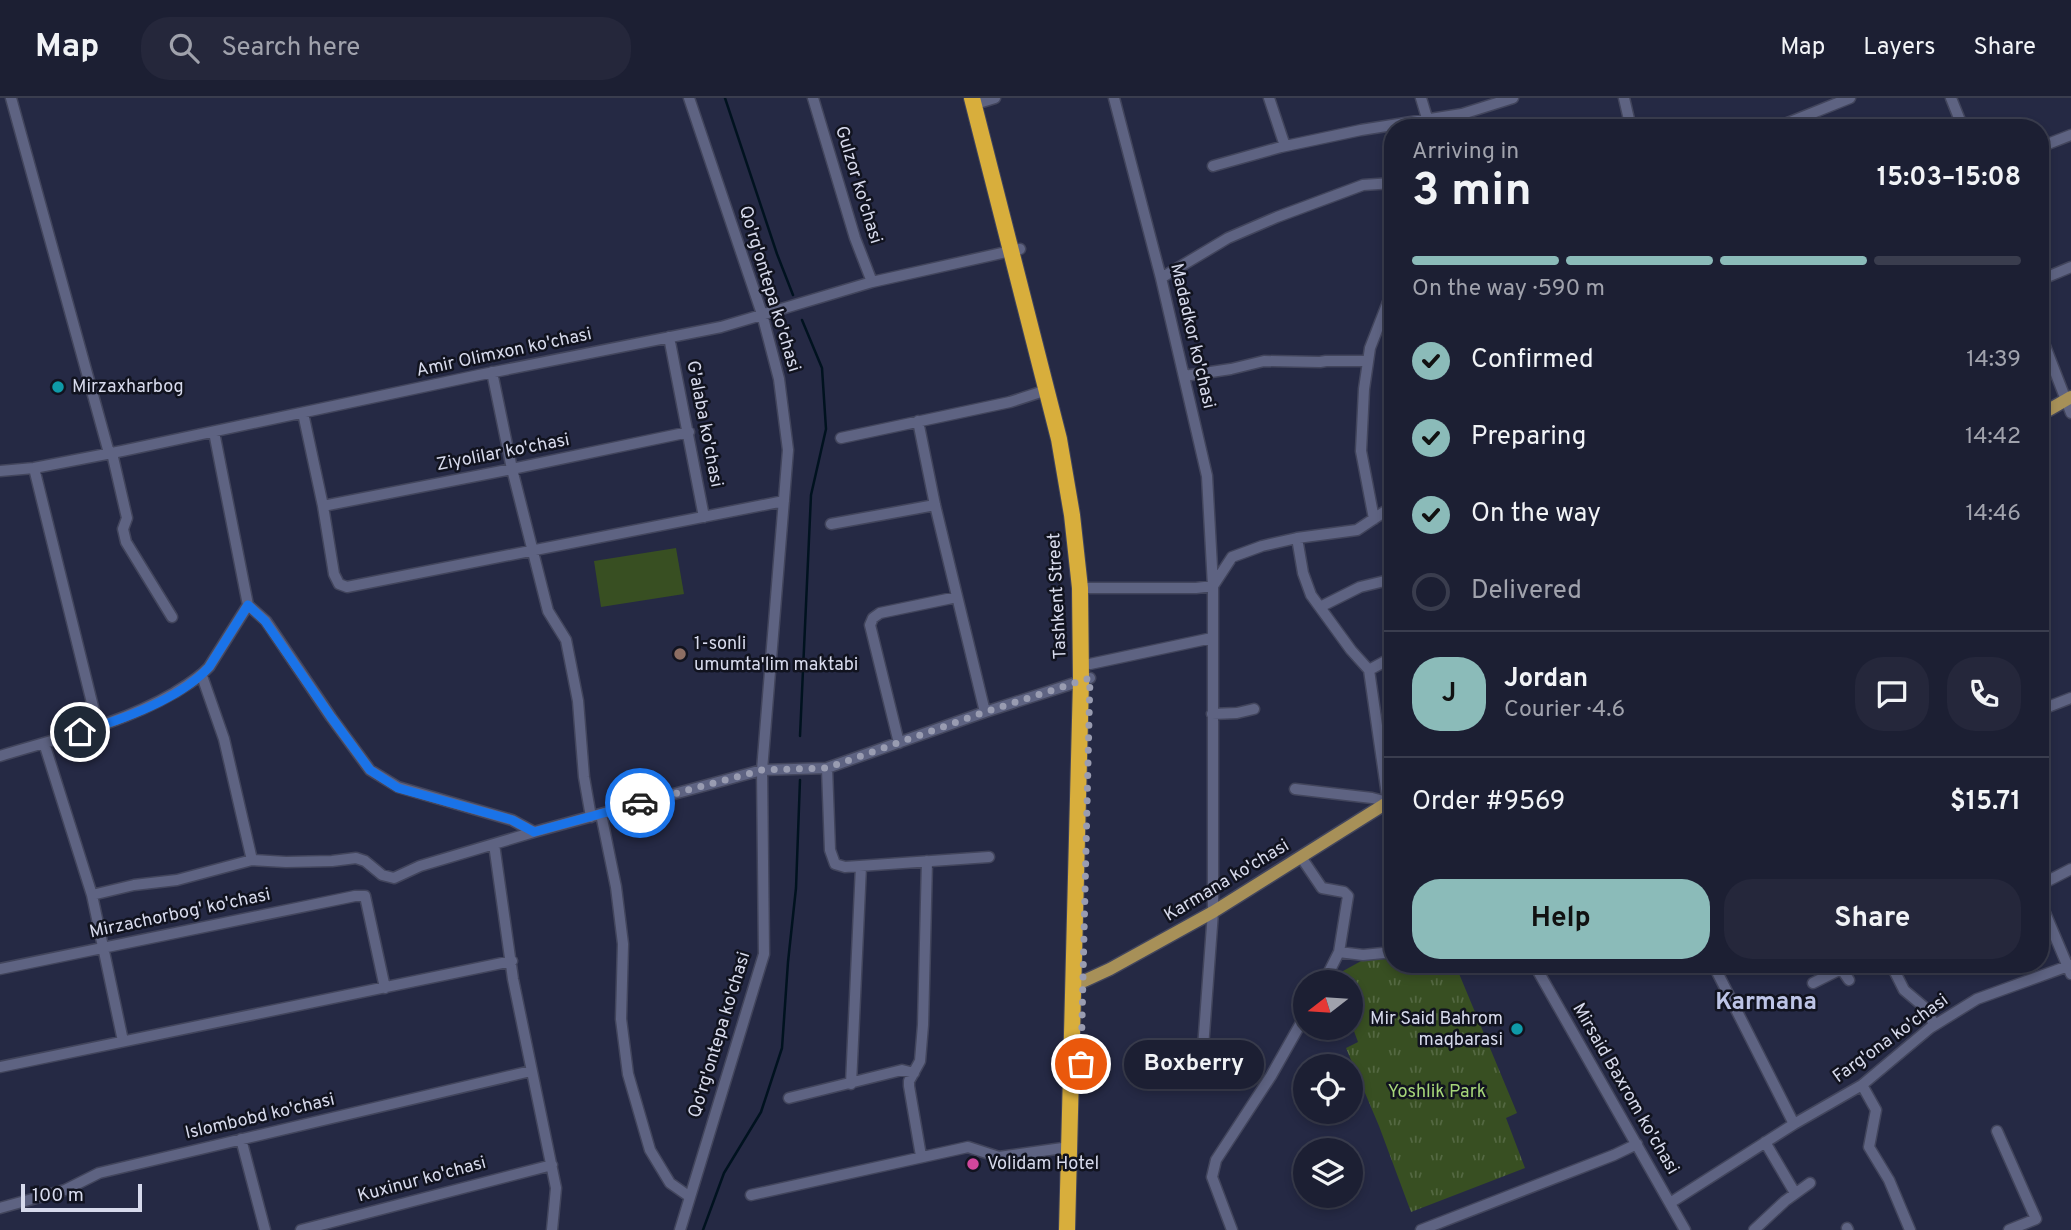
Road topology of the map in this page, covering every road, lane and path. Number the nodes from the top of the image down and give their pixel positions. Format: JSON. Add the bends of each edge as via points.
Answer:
{"nodes":[{"id":1,"x":10,"y":98,"type":"edge"},
{"id":2,"x":689,"y":98,"type":"edge"},
{"id":3,"x":813,"y":98,"type":"edge"},
{"id":4,"x":1114,"y":98,"type":"edge"},
{"id":5,"x":1269,"y":98,"type":"edge"},
{"id":6,"x":1420,"y":98,"type":"edge"},
{"id":7,"x":1513,"y":98,"type":"edge"},
{"id":8,"x":1624,"y":98,"type":"edge"},
{"id":9,"x":1850,"y":98,"type":"edge"},
{"id":10,"x":1953,"y":98,"type":"edge"},
{"id":11,"x":983,"y":99,"type":"edge"},
{"id":12,"x":1426,"y":119,"type":"edge"},
{"id":13,"x":1443,"y":119,"type":"edge"},
{"id":14,"x":1628,"y":119,"type":"edge"},
{"id":15,"x":1798,"y":119,"type":"edge"},
{"id":16,"x":1960,"y":119,"type":"edge"},
{"id":17,"x":1384,"y":128,"type":"edge"},
{"id":18,"x":2071,"y":135,"type":"edge"},
{"id":19,"x":2049,"y":144,"type":"edge"},
{"id":20,"x":1285,"y":146,"type":"junction"},
{"id":21,"x":1213,"y":166,"type":"dead end"},
{"id":22,"x":1384,"y":184,"type":"edge"},
{"id":23,"x":1015,"y":251,"type":"junction"},
{"id":24,"x":2071,"y":267,"type":"edge"},
{"id":25,"x":2049,"y":276,"type":"edge"},
{"id":26,"x":1161,"y":278,"type":"junction"},
{"id":27,"x":872,"y":282,"type":"junction"},
{"id":28,"x":1384,"y":312,"type":"edge"},
{"id":29,"x":762,"y":314,"type":"junction"},
{"id":30,"x":669,"y":338,"type":"junction"},
{"id":31,"x":2049,"y":354,"type":"edge"},
{"id":32,"x":1368,"y":361,"type":"junction"},
{"id":33,"x":492,"y":372,"type":"junction"},
{"id":34,"x":1184,"y":376,"type":"junction"},
{"id":35,"x":1047,"y":390,"type":"junction"},
{"id":36,"x":2068,"y":399,"type":"edge"},
{"id":37,"x":2049,"y":410,"type":"edge"},
{"id":38,"x":303,"y":413,"type":"junction"},
{"id":39,"x":2071,"y":413,"type":"edge"},
{"id":40,"x":918,"y":421,"type":"junction"},
{"id":41,"x":214,"y":432,"type":"junction"},
{"id":42,"x":689,"y":432,"type":"junction"},
{"id":43,"x":841,"y":438,"type":"dead end"},
{"id":44,"x":110,"y":453,"type":"junction"},
{"id":45,"x":34,"y":468,"type":"junction"},
{"id":46,"x":512,"y":469,"type":"junction"},
{"id":47,"x":0,"y":471,"type":"edge"},
{"id":48,"x":784,"y":501,"type":"junction"},
{"id":49,"x":935,"y":505,"type":"junction"},
{"id":50,"x":323,"y":506,"type":"junction"},
{"id":51,"x":1384,"y":512,"type":"edge"},
{"id":52,"x":704,"y":517,"type":"junction"},
{"id":53,"x":1374,"y":519,"type":"junction"},
{"id":54,"x":831,"y":524,"type":"dead end"},
{"id":55,"x":1297,"y":538,"type":"junction"},
{"id":56,"x":533,"y":549,"type":"junction"},
{"id":57,"x":1384,"y":581,"type":"edge"},
{"id":58,"x":1213,"y":586,"type":"junction"},
{"id":59,"x":1084,"y":588,"type":"junction"},
{"id":60,"x":957,"y":597,"type":"junction"},
{"id":61,"x":248,"y":605,"type":"junction"},
{"id":62,"x":1320,"y":607,"type":"junction"},
{"id":63,"x":172,"y":617,"type":"dead end"},
{"id":64,"x":1212,"y":638,"type":"junction"},
{"id":65,"x":1384,"y":662,"type":"edge"},
{"id":66,"x":1369,"y":670,"type":"junction"},
{"id":67,"x":1087,"y":674,"type":"junction"},
{"id":68,"x":202,"y":676,"type":"junction"},
{"id":69,"x":2071,"y":698,"type":"edge"},
{"id":70,"x":2049,"y":707,"type":"edge"},
{"id":71,"x":1254,"y":709,"type":"dead end"},
{"id":72,"x":985,"y":712,"type":"junction"},
{"id":73,"x":1212,"y":714,"type":"junction"},
{"id":74,"x":98,"y":727,"type":"junction"},
{"id":75,"x":44,"y":743,"type":"junction"},
{"id":76,"x":899,"y":743,"type":"junction"},
{"id":77,"x":0,"y":756,"type":"edge"},
{"id":78,"x":1384,"y":763,"type":"edge"},
{"id":79,"x":827,"y":768,"type":"junction"},
{"id":80,"x":762,"y":770,"type":"junction"},
{"id":81,"x":1295,"y":789,"type":"dead end"},
{"id":82,"x":1384,"y":799,"type":"edge"},
{"id":83,"x":1384,"y":804,"type":"edge"},
{"id":84,"x":596,"y":815,"type":"junction"},
{"id":85,"x":534,"y":832,"type":"junction"},
{"id":86,"x":494,"y":844,"type":"junction"},
{"id":87,"x":989,"y":857,"type":"dead end"},
{"id":88,"x":1301,"y":857,"type":"junction"},
{"id":89,"x":252,"y":860,"type":"junction"},
{"id":90,"x":927,"y":861,"type":"junction"},
{"id":91,"x":861,"y":866,"type":"junction"},
{"id":92,"x":2071,"y":869,"type":"edge"},
{"id":93,"x":2049,"y":881,"type":"edge"},
{"id":94,"x":92,"y":895,"type":"junction"},
{"id":95,"x":1213,"y":912,"type":"junction"},
{"id":96,"x":2049,"y":921,"type":"edge"},
{"id":97,"x":103,"y":949,"type":"junction"},
{"id":98,"x":1339,"y":952,"type":"junction"},
{"id":99,"x":1384,"y":953,"type":"edge"},
{"id":100,"x":512,"y":961,"type":"junction"},
{"id":101,"x":1,"y":966,"type":"edge"},
{"id":102,"x":2070,"y":969,"type":"edge"},
{"id":103,"x":1330,"y":970,"type":"edge"},
{"id":104,"x":1539,"y":973,"type":"edge"},
{"id":105,"x":1718,"y":973,"type":"edge"},
{"id":106,"x":1829,"y":973,"type":"edge"},
{"id":107,"x":1844,"y":973,"type":"edge"},
{"id":108,"x":1896,"y":973,"type":"edge"},
{"id":109,"x":1849,"y":980,"type":"dead end"},
{"id":110,"x":1079,"y":981,"type":"junction"},
{"id":111,"x":1813,"y":983,"type":"dead end"},
{"id":112,"x":385,"y":988,"type":"junction"},
{"id":113,"x":1935,"y":1025,"type":"junction"},
{"id":114,"x":1293,"y":1037,"type":"edge"},
{"id":115,"x":123,"y":1041,"type":"junction"},
{"id":116,"x":1203,"y":1048,"type":"dead end"},
{"id":117,"x":0,"y":1067,"type":"edge"},
{"id":118,"x":531,"y":1071,"type":"junction"},
{"id":119,"x":914,"y":1073,"type":"junction"},
{"id":120,"x":850,"y":1084,"type":"junction"},
{"id":121,"x":1862,"y":1085,"type":"junction"},
{"id":122,"x":789,"y":1098,"type":"dead end"},
{"id":123,"x":1794,"y":1124,"type":"junction"},
{"id":124,"x":1997,"y":1131,"type":"dead end"},
{"id":125,"x":241,"y":1139,"type":"junction"},
{"id":126,"x":1765,"y":1142,"type":"junction"},
{"id":127,"x":1637,"y":1144,"type":"junction"},
{"id":128,"x":1070,"y":1147,"type":"junction"},
{"id":129,"x":921,"y":1156,"type":"junction"},
{"id":130,"x":552,"y":1165,"type":"junction"},
{"id":131,"x":1810,"y":1183,"type":"dead end"},
{"id":132,"x":1795,"y":1193,"type":"junction"},
{"id":133,"x":751,"y":1195,"type":"dead end"},
{"id":134,"x":690,"y":1197,"type":"junction"},
{"id":135,"x":1670,"y":1203,"type":"junction"},
{"id":136,"x":0,"y":1208,"type":"edge"},
{"id":137,"x":1452,"y":1225,"type":"edge"},
{"id":138,"x":265,"y":1230,"type":"edge"},
{"id":139,"x":301,"y":1230,"type":"edge"},
{"id":140,"x":552,"y":1230,"type":"edge"},
{"id":141,"x":680,"y":1230,"type":"edge"},
{"id":142,"x":1067,"y":1230,"type":"edge"},
{"id":143,"x":1076,"y":1230,"type":"edge"},
{"id":144,"x":1232,"y":1230,"type":"edge"},
{"id":145,"x":1421,"y":1230,"type":"edge"},
{"id":146,"x":1685,"y":1230,"type":"edge"},
{"id":147,"x":1754,"y":1230,"type":"edge"},
{"id":148,"x":1910,"y":1230,"type":"edge"},
{"id":149,"x":2009,"y":1230,"type":"edge"}],
"edges":[{"from":1,"to":44,"type":"street"},
{"from":2,"to":29,"type":"street","name":"Qo'rg'ontepa ko'chasi"},
{"from":3,"to":27,"type":"street","name":"Gulzor ko'chasi"},
{"from":4,"to":26,"type":"street","name":"Madadkor ko'chasi"},
{"from":5,"to":20,"type":"street"},
{"from":6,"to":12,"type":"street"},
{"from":7,"to":13,"type":"street"},
{"from":8,"to":14,"type":"street"},
{"from":9,"to":15,"type":"street"},
{"from":10,"to":16,"type":"street"},
{"from":11,"to":23,"type":"highway","name":"Tashkent Street"},
{"from":17,"to":20,"type":"street"},
{"from":18,"to":19,"type":"street"},
{"from":20,"to":21,"type":"street"},
{"from":22,"to":26,"type":"street","via":[[1363,185],[1228,238]]},
{"from":23,"to":27,"type":"street","name":"Amir Olimxon ko'chasi"},
{"from":23,"to":35,"type":"highway","name":"Tashkent Street"},
{"from":23,"to":59,"type":"highway","name":"Tashkent Street","via":[[1067,437],[1081,514]]},
{"from":24,"to":25,"type":"street"},
{"from":26,"to":34,"type":"street","name":"Madadkor ko'chasi"},
{"from":27,"to":29,"type":"street","name":"Amir Olimxon ko'chasi"},
{"from":28,"to":32,"type":"street"},
{"from":29,"to":30,"type":"street","name":"Amir Olimxon ko'chasi"},
{"from":29,"to":48,"type":"street","name":"Qo'rg'ontepa ko'chasi","via":[[779,379],[788,450]]},
{"from":30,"to":33,"type":"street","name":"Amir Olimxon ko'chasi"},
{"from":30,"to":42,"type":"street","name":"G'alaba ko'chasi"},
{"from":31,"to":36,"type":"street"},
{"from":32,"to":34,"type":"street","via":[[1264,361]]},
{"from":32,"to":53,"type":"street","via":[[1361,451]]},
{"from":33,"to":38,"type":"street","name":"Amir Olimxon ko'chasi"},
{"from":33,"to":46,"type":"street"},
{"from":34,"to":58,"type":"street","name":"Madadkor ko'chasi","via":[[1207,477]]},
{"from":35,"to":40,"type":"street"},
{"from":35,"to":59,"type":"highway","name":"Tashkent Street"},
{"from":36,"to":37,"type":"main road"},
{"from":36,"to":39,"type":"street"},
{"from":38,"to":41,"type":"street","name":"Amir Olimxon ko'chasi"},
{"from":38,"to":50,"type":"street"},
{"from":40,"to":43,"type":"street"},
{"from":40,"to":49,"type":"street"},
{"from":41,"to":44,"type":"street","name":"Amir Olimxon ko'chasi"},
{"from":41,"to":61,"type":"street"},
{"from":42,"to":46,"type":"street","name":"Ziyolilar ko'chasi"},
{"from":42,"to":52,"type":"street","name":"G'alaba ko'chasi"},
{"from":44,"to":45,"type":"street","name":"Amir Olimxon ko'chasi"},
{"from":44,"to":63,"type":"street","via":[[127,518],[123,529],[126,542]]},
{"from":45,"to":47,"type":"street","name":"Amir Olimxon ko'chasi"},
{"from":45,"to":74,"type":"street"},
{"from":46,"to":50,"type":"street","name":"Ziyolilar ko'chasi"},
{"from":46,"to":56,"type":"street"},
{"from":48,"to":52,"type":"street"},
{"from":48,"to":80,"type":"street","name":"Qo'rg'ontepa ko'chasi"},
{"from":49,"to":54,"type":"street"},
{"from":49,"to":60,"type":"street"},
{"from":50,"to":56,"type":"street","via":[[334,575],[347,587]]},
{"from":51,"to":53,"type":"street"},
{"from":52,"to":56,"type":"street"},
{"from":53,"to":55,"type":"street","via":[[1357,530]]},
{"from":55,"to":58,"type":"street","via":[[1232,557]]},
{"from":55,"to":62,"type":"street","via":[[1303,573]]},
{"from":56,"to":84,"type":"street","via":[[548,611],[566,640],[578,701],[579,741]]},
{"from":57,"to":62,"type":"street","via":[[1360,587]]},
{"from":58,"to":59,"type":"street"},
{"from":58,"to":64,"type":"street","name":"Madadkor ko'chasi"},
{"from":59,"to":67,"type":"highway","name":"Tashkent Street"},
{"from":60,"to":72,"type":"street"},
{"from":60,"to":76,"type":"street","via":[[880,613],[870,625]]},
{"from":61,"to":68,"type":"street"},
{"from":61,"to":85,"type":"street","via":[[265,621],[370,770],[398,788],[512,820]]},
{"from":62,"to":66,"type":"street"},
{"from":64,"to":67,"type":"street","name":"Mirzachorbog' ko'chasi"},
{"from":64,"to":73,"type":"street","name":"Madadkor ko'chasi"},
{"from":65,"to":66,"type":"street"},
{"from":66,"to":78,"type":"street"},
{"from":67,"to":72,"type":"street","name":"Mirzachorbog' ko'chasi"},
{"from":67,"to":110,"type":"highway","name":"Tashkent Street"},
{"from":68,"to":74,"type":"street","via":[[149,708]]},
{"from":68,"to":89,"type":"street","via":[[224,739]]},
{"from":69,"to":70,"type":"street"},
{"from":71,"to":73,"type":"street"},
{"from":72,"to":76,"type":"street","name":"Mirzachorbog' ko'chasi"},
{"from":73,"to":95,"type":"street","name":"Madadkor ko'chasi"},
{"from":74,"to":75,"type":"street"},
{"from":75,"to":77,"type":"street"},
{"from":75,"to":94,"type":"street"},
{"from":76,"to":79,"type":"street","name":"Mirzachorbog' ko'chasi"},
{"from":79,"to":80,"type":"street","name":"Mirzachorbog' ko'chasi"},
{"from":79,"to":91,"type":"street","via":[[830,850],[835,864]]},
{"from":80,"to":84,"type":"street","name":"Mirzachorbog' ko'chasi"},
{"from":80,"to":134,"type":"street","name":"Qo'rg'ontepa ko'chasi","via":[[764,954]]},
{"from":81,"to":82,"type":"street"},
{"from":83,"to":88,"type":"main road","name":"Karmana ko'chasi"},
{"from":84,"to":85,"type":"street","name":"Mirzachorbog' ko'chasi"},
{"from":84,"to":134,"type":"street","via":[[616,887],[628,1074],[650,1150],[670,1183]]},
{"from":85,"to":86,"type":"street","name":"Mirzachorbog' ko'chasi"},
{"from":86,"to":89,"type":"street","name":"Mirzachorbog' ko'chasi","via":[[394,878],[356,858]]},
{"from":86,"to":100,"type":"street"},
{"from":87,"to":90,"type":"street"},
{"from":88,"to":95,"type":"main road","name":"Karmana ko'chasi"},
{"from":88,"to":98,"type":"street","via":[[1322,888],[1348,896]]},
{"from":89,"to":94,"type":"street","name":"Mirzachorbog' ko'chasi","via":[[177,880],[134,884]]},
{"from":90,"to":91,"type":"street"},
{"from":90,"to":119,"type":"street","via":[[923,1025],[920,1061]]},
{"from":91,"to":120,"type":"street"},
{"from":92,"to":93,"type":"street"},
{"from":94,"to":97,"type":"street"},
{"from":95,"to":110,"type":"main road","name":"Karmana ko'chasi","via":[[1110,969]]},
{"from":95,"to":116,"type":"street","name":"Madadkor ko'chasi"},
{"from":96,"to":102,"type":"street"},
{"from":97,"to":101,"type":"street","name":"Mirzachorbog' ko'chasi"},
{"from":97,"to":112,"type":"street","name":"Mirzachorbog' ko'chasi","via":[[365,896]]},
{"from":97,"to":115,"type":"street"},
{"from":98,"to":99,"type":"street"},
{"from":98,"to":103,"type":"street"},
{"from":100,"to":112,"type":"street"},
{"from":100,"to":118,"type":"street"},
{"from":102,"to":113,"type":"street","name":"Farg'ona ko'chasi","via":[[1977,999]]},
{"from":104,"to":127,"type":"street","name":"Mirsaid Baxrom ko'chasi"},
{"from":105,"to":123,"type":"street"},
{"from":106,"to":111,"type":"street"},
{"from":107,"to":109,"type":"street"},
{"from":108,"to":113,"type":"street","via":[[1904,990],[1923,1006]]},
{"from":110,"to":128,"type":"highway","name":"Tashkent Street"},
{"from":110,"to":143,"type":"highway","name":"Tashkent Street"},
{"from":112,"to":115,"type":"street"},
{"from":113,"to":121,"type":"street","name":"Farg'ona ko'chasi"},
{"from":114,"to":144,"type":"street","via":[[1216,1160],[1212,1177]]},
{"from":115,"to":117,"type":"street"},
{"from":118,"to":125,"type":"street","name":"Islombobd ko'chasi"},
{"from":118,"to":130,"type":"street"},
{"from":119,"to":120,"type":"street","via":[[902,1070]]},
{"from":119,"to":129,"type":"street","via":[[909,1086]]},
{"from":120,"to":122,"type":"street"},
{"from":121,"to":123,"type":"street","name":"Farg'ona ko'chasi"},
{"from":121,"to":148,"type":"street","via":[[1876,1110],[1869,1147]]},
{"from":123,"to":126,"type":"street","name":"Farg'ona ko'chasi"},
{"from":124,"to":149,"type":"street","via":[[2036,1219]]},
{"from":125,"to":136,"type":"street","name":"Islombobd ko'chasi","via":[[99,1173],[65,1189]]},
{"from":125,"to":138,"type":"street"},
{"from":126,"to":132,"type":"street"},
{"from":126,"to":135,"type":"street","name":"Farg'ona ko'chasi"},
{"from":127,"to":135,"type":"street","name":"Mirsaid Baxrom ko'chasi"},
{"from":127,"to":137,"type":"street"},
{"from":128,"to":129,"type":"street","via":[[999,1157],[968,1147]]},
{"from":128,"to":142,"type":"highway","name":"Tashkent Street"},
{"from":129,"to":133,"type":"street"},
{"from":130,"to":139,"type":"street","name":"Kuxinur ko'chasi"},
{"from":130,"to":140,"type":"street","via":[[556,1188]]},
{"from":131,"to":132,"type":"street"},
{"from":132,"to":147,"type":"street"},
{"from":134,"to":141,"type":"street","name":"Qo'rg'ontepa ko'chasi"},
{"from":135,"to":146,"type":"street","name":"Mirsaid Baxrom ko'chasi"},
{"from":137,"to":145,"type":"street"}]}
